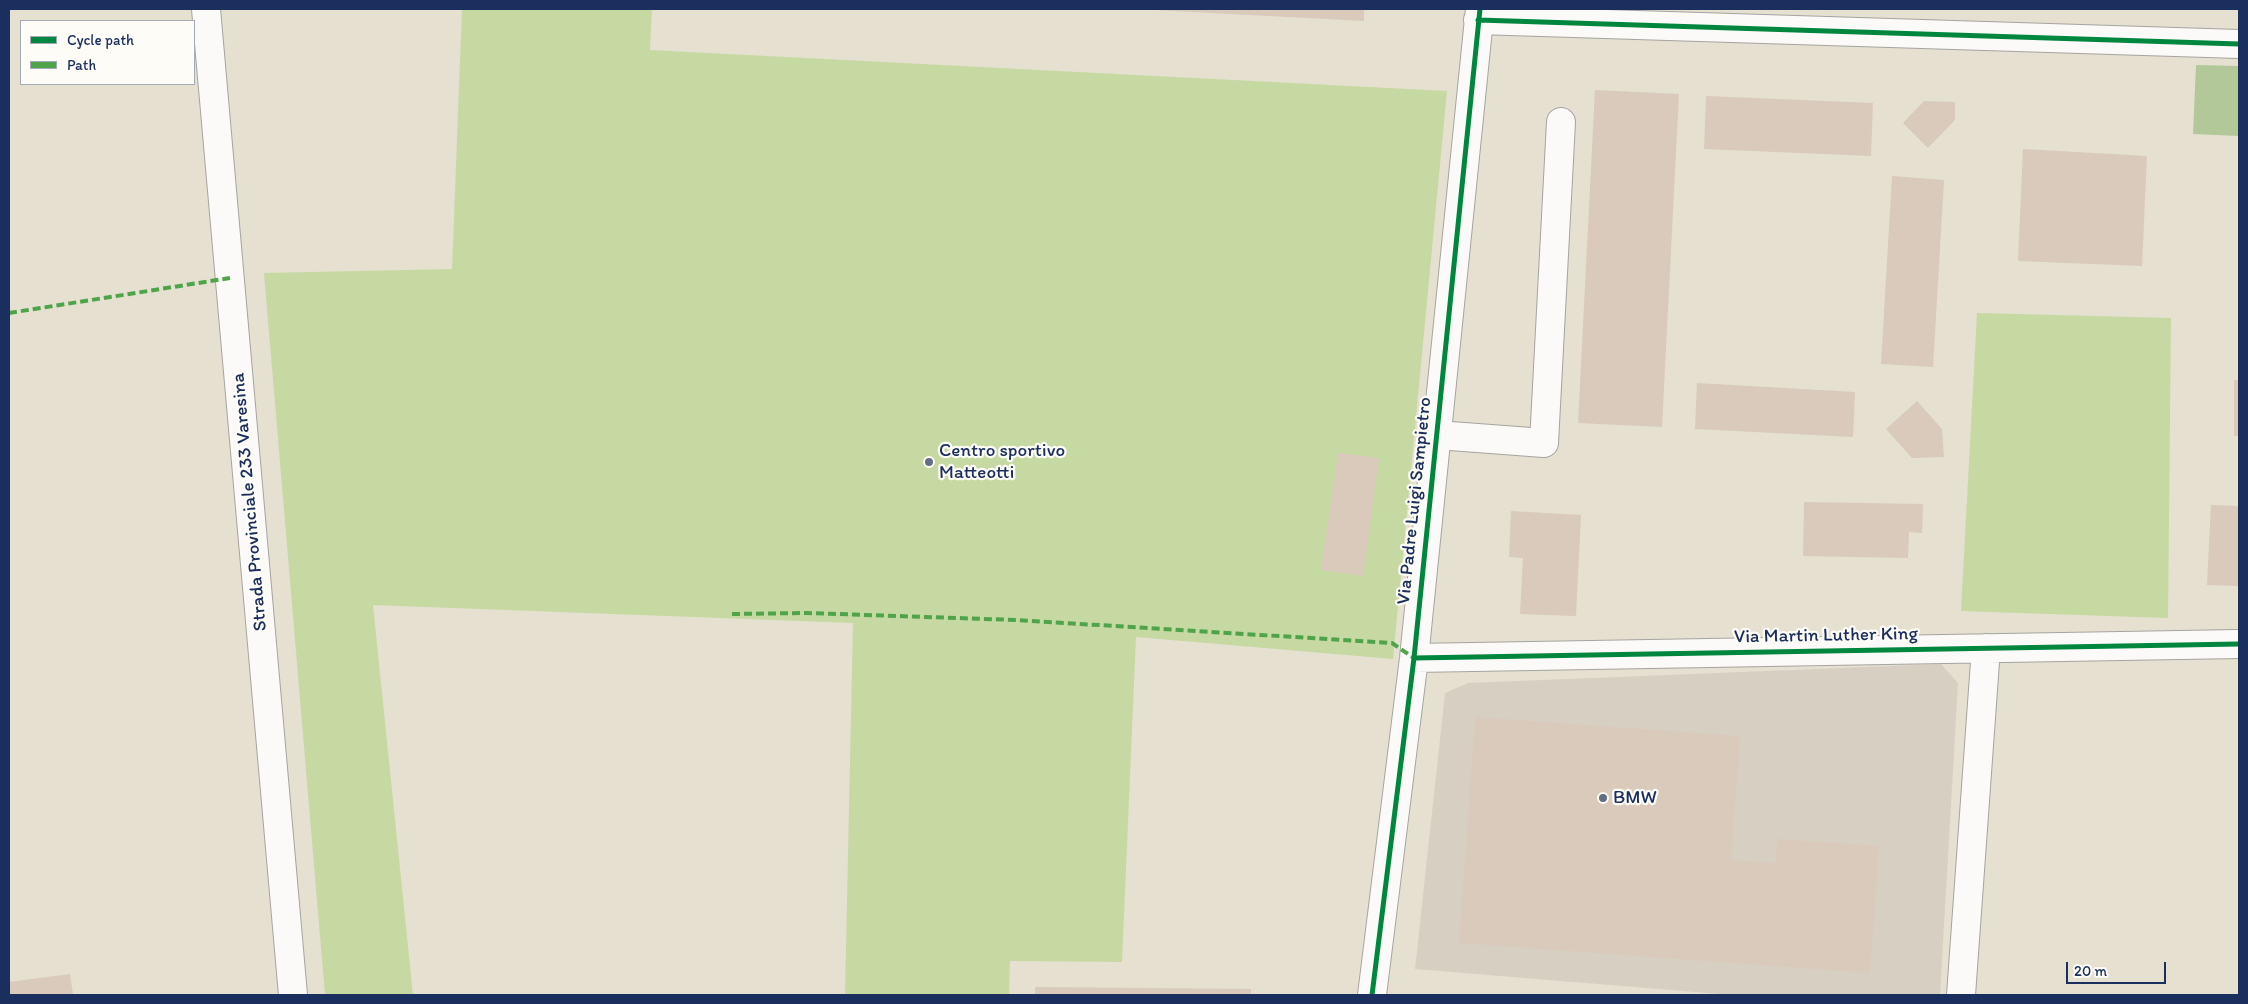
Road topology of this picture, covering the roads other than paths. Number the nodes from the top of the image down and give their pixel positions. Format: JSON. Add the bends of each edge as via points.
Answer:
{"nodes":[{"id":1,"x":206,"y":9,"type":"edge"},
{"id":2,"x":1479,"y":14,"type":"edge"},
{"id":3,"x":2239,"y":44,"type":"edge"},
{"id":4,"x":1561,"y":122,"type":"dead end"},
{"id":5,"x":1436,"y":435,"type":"junction"},
{"id":6,"x":2239,"y":644,"type":"edge"},
{"id":7,"x":1986,"y":648,"type":"junction"},
{"id":8,"x":1414,"y":658,"type":"junction"},
{"id":9,"x":293,"y":995,"type":"edge"},
{"id":10,"x":1372,"y":995,"type":"edge"},
{"id":11,"x":1961,"y":995,"type":"edge"}],
"edges":[{"from":1,"to":9,"type":"street","name":"Strada Provinciale 233 Varesina"},
{"from":2,"to":3,"type":"street"},
{"from":2,"to":5,"type":"street","name":"Via Padre Luigi Sampietro"},
{"from":4,"to":5,"type":"street","via":[[1544,443]]},
{"from":5,"to":8,"type":"street","name":"Via Padre Luigi Sampietro"},
{"from":6,"to":7,"type":"street","name":"Via Martin Luther King"},
{"from":7,"to":8,"type":"street","name":"Via Martin Luther King"},
{"from":7,"to":11,"type":"street"},
{"from":8,"to":10,"type":"street","name":"Via Padre Luigi Sampietro"}]}
